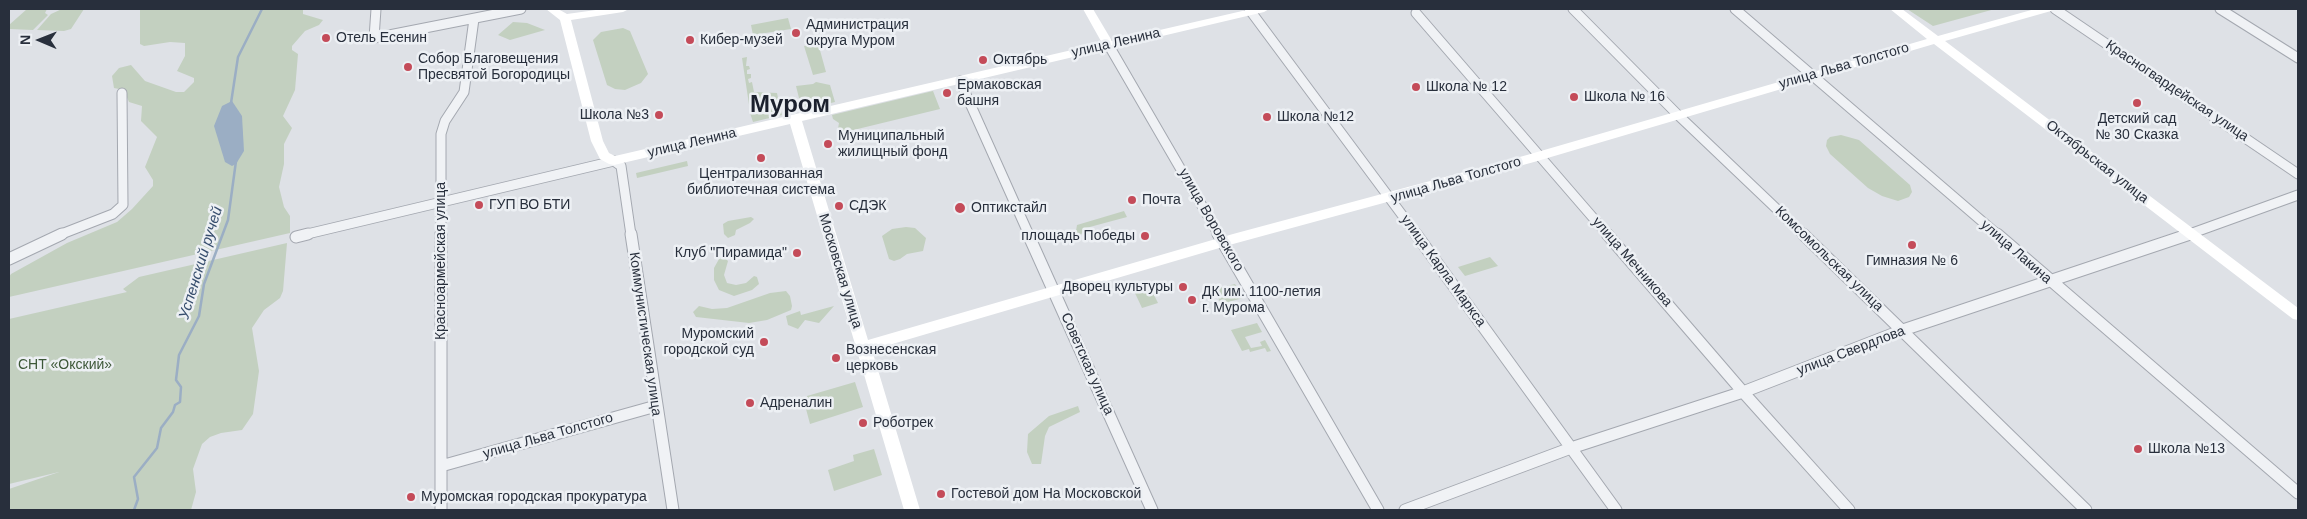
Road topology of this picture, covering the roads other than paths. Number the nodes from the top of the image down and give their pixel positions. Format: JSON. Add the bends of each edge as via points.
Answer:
{"nodes":[{"id":1,"x":376,"y":9,"type":"edge"},
{"id":2,"x":520,"y":9,"type":"edge"},
{"id":3,"x":551,"y":9,"type":"edge"},
{"id":4,"x":623,"y":9,"type":"edge"},
{"id":5,"x":1088,"y":9,"type":"edge"},
{"id":6,"x":1264,"y":9,"type":"edge"},
{"id":7,"x":1573,"y":9,"type":"edge"},
{"id":8,"x":1735,"y":9,"type":"edge"},
{"id":9,"x":1896,"y":9,"type":"edge"},
{"id":10,"x":2047,"y":9,"type":"edge"},
{"id":11,"x":2055,"y":9,"type":"edge"},
{"id":12,"x":2220,"y":9,"type":"edge"},
{"id":13,"x":1251,"y":10,"type":"edge"},
{"id":14,"x":1416,"y":13,"type":"dead end"},
{"id":15,"x":474,"y":18,"type":"junction"},
{"id":16,"x":566,"y":23,"type":"junction"},
{"id":17,"x":1935,"y":40,"type":"junction"},
{"id":18,"x":1108,"y":44,"type":"junction"},
{"id":19,"x":2298,"y":58,"type":"edge"},
{"id":20,"x":1811,"y":75,"type":"junction"},
{"id":21,"x":960,"y":80,"type":"junction"},
{"id":22,"x":122,"y":93,"type":"dead end"},
{"id":23,"x":1678,"y":115,"type":"junction"},
{"id":24,"x":795,"y":119,"type":"junction"},
{"id":25,"x":1541,"y":156,"type":"junction"},
{"id":26,"x":614,"y":161,"type":"junction"},
{"id":27,"x":2298,"y":174,"type":"edge"},
{"id":28,"x":2298,"y":195,"type":"edge"},
{"id":29,"x":1390,"y":198,"type":"junction"},
{"id":30,"x":440,"y":202,"type":"junction"},
{"id":31,"x":2191,"y":234,"type":"junction"},
{"id":32,"x":296,"y":237,"type":"dead end"},
{"id":33,"x":1224,"y":242,"type":"junction"},
{"id":34,"x":9,"y":259,"type":"edge"},
{"id":35,"x":2050,"y":282,"type":"junction"},
{"id":36,"x":1055,"y":292,"type":"junction"},
{"id":37,"x":2298,"y":315,"type":"edge"},
{"id":38,"x":1903,"y":330,"type":"junction"},
{"id":39,"x":863,"y":347,"type":"junction"},
{"id":40,"x":1743,"y":392,"type":"junction"},
{"id":41,"x":656,"y":406,"type":"junction"},
{"id":42,"x":1571,"y":448,"type":"junction"},
{"id":43,"x":441,"y":466,"type":"junction"},
{"id":44,"x":2298,"y":493,"type":"edge"},
{"id":45,"x":441,"y":510,"type":"edge"},
{"id":46,"x":673,"y":510,"type":"edge"},
{"id":47,"x":912,"y":510,"type":"edge"},
{"id":48,"x":1152,"y":510,"type":"edge"},
{"id":49,"x":1378,"y":510,"type":"edge"},
{"id":50,"x":1405,"y":510,"type":"edge"},
{"id":51,"x":1616,"y":510,"type":"edge"},
{"id":52,"x":1849,"y":510,"type":"edge"},
{"id":53,"x":2086,"y":510,"type":"edge"}],
"edges":[{"from":1,"to":15,"type":"street","via":[[374,38]]},
{"from":2,"to":15,"type":"street"},
{"from":3,"to":16,"type":"street"},
{"from":4,"to":16,"type":"street"},
{"from":5,"to":18,"type":"street","name":"улица Воровского"},
{"from":6,"to":13,"type":"street","name":"улица Ленина"},
{"from":7,"to":23,"type":"street","name":"Комсомольская улица"},
{"from":8,"to":20,"type":"street","name":"улица Лакина"},
{"from":9,"to":17,"type":"street","name":"Октябрьская улица"},
{"from":10,"to":17,"type":"street","name":"улица Льва Толстого"},
{"from":11,"to":27,"type":"street","name":"Красногвардейская улица"},
{"from":12,"to":19,"type":"street"},
{"from":13,"to":18,"type":"street","name":"улица Ленина"},
{"from":13,"to":29,"type":"street","name":"улица Карла Маркса"},
{"from":14,"to":25,"type":"street","name":"улица Мечникова"},
{"from":15,"to":30,"type":"street","name":"Красноармейская улица","via":[[464,92],[445,121],[441,134]]},
{"from":16,"to":26,"type":"street","via":[[598,141],[604,156]]},
{"from":17,"to":20,"type":"street","name":"улица Льва Толстого"},
{"from":17,"to":31,"type":"street","name":"Октябрьская улица"},
{"from":18,"to":21,"type":"street","name":"улица Ленина"},
{"from":18,"to":33,"type":"street","name":"улица Воровского"},
{"from":20,"to":23,"type":"street","name":"улица Льва Толстого"},
{"from":20,"to":35,"type":"street","name":"улица Лакина"},
{"from":21,"to":24,"type":"street","name":"улица Ленина"},
{"from":21,"to":36,"type":"street","name":"Советская улица"},
{"from":22,"to":34,"type":"street","via":[[123,205],[113,214],[71,229]]},
{"from":23,"to":25,"type":"street","name":"улица Льва Толстого"},
{"from":23,"to":38,"type":"street","name":"Комсомольская улица"},
{"from":24,"to":26,"type":"street","name":"улица Ленина"},
{"from":24,"to":39,"type":"street","name":"Московская улица"},
{"from":25,"to":29,"type":"street","name":"улица Льва Толстого"},
{"from":25,"to":40,"type":"street","name":"улица Мечникова"},
{"from":26,"to":30,"type":"street","name":"улица Ленина"},
{"from":26,"to":41,"type":"street","name":"Коммунистическая улица","via":[[621,166]]},
{"from":28,"to":31,"type":"street","name":"улица Свердлова"},
{"from":29,"to":33,"type":"street","name":"улица Льва Толстого"},
{"from":29,"to":42,"type":"street","name":"улица Карла Маркса"},
{"from":30,"to":32,"type":"street","name":"улица Ленина"},
{"from":30,"to":43,"type":"street","name":"Красноармейская улица"},
{"from":31,"to":35,"type":"street","name":"улица Свердлова"},
{"from":31,"to":37,"type":"street","name":"Октябрьская улица"},
{"from":33,"to":36,"type":"street","name":"улица Льва Толстого"},
{"from":33,"to":49,"type":"street","name":"улица Воровского"},
{"from":35,"to":38,"type":"street","name":"улица Свердлова"},
{"from":35,"to":44,"type":"street","name":"улица Лакина"},
{"from":36,"to":39,"type":"street","name":"улица Льва Толстого"},
{"from":36,"to":48,"type":"street","name":"Советская улица"},
{"from":38,"to":40,"type":"street","name":"улица Свердлова"},
{"from":38,"to":53,"type":"street","name":"Комсомольская улица"},
{"from":39,"to":47,"type":"street","name":"Московская улица"},
{"from":40,"to":42,"type":"street","name":"улица Свердлова"},
{"from":40,"to":52,"type":"street","name":"улица Мечникова"},
{"from":41,"to":43,"type":"street","name":"улица Льва Толстого"},
{"from":41,"to":46,"type":"street","name":"Коммунистическая улица"},
{"from":42,"to":50,"type":"street","name":"улица Свердлова"},
{"from":42,"to":51,"type":"street","name":"улица Карла Маркса"},
{"from":43,"to":45,"type":"street","name":"Красноармейская улица"}]}
